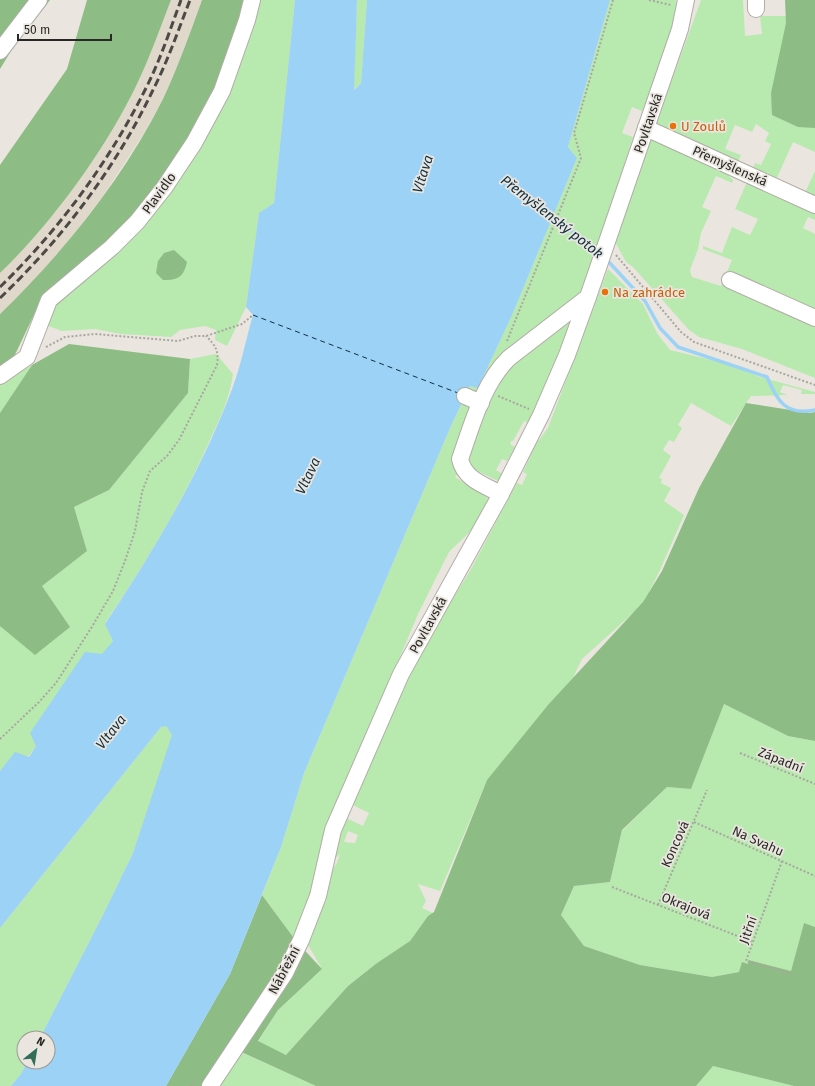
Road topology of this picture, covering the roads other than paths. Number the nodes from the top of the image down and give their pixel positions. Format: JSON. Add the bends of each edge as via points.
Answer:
{"nodes":[{"id":1,"x":39,"y":0,"type":"edge"},
{"id":2,"x":252,"y":0,"type":"edge"},
{"id":3,"x":688,"y":5,"type":"edge"},
{"id":4,"x":0,"y":51,"type":"edge"},
{"id":5,"x":646,"y":128,"type":"junction"},
{"id":6,"x":815,"y":204,"type":"edge"},
{"id":7,"x":730,"y":280,"type":"dead end"},
{"id":8,"x":588,"y":297,"type":"junction"},
{"id":9,"x":815,"y":318,"type":"edge"},
{"id":10,"x":0,"y":376,"type":"edge"},
{"id":11,"x":501,"y":494,"type":"junction"},
{"id":12,"x":330,"y":841,"type":"joint"},
{"id":13,"x":205,"y":1080,"type":"edge"}],
"edges":[{"from":1,"to":4,"type":"street"},
{"from":2,"to":10,"type":"street","name":"Plavidlo","via":[[222,91],[194,143],[164,188],[137,222],[112,247],[49,300],[27,357]]},
{"from":3,"to":5,"type":"street","name":"Povltavská"},
{"from":5,"to":6,"type":"street","name":"Přemyšlenská"},
{"from":5,"to":8,"type":"street","name":"Povltavská"},
{"from":7,"to":9,"type":"street"},
{"from":8,"to":11,"type":"street","name":"Povltavská","via":[[567,354]]},
{"from":8,"to":11,"type":"street","via":[[509,358],[476,395],[460,459],[462,469],[468,476]]},
{"from":11,"to":12,"type":"street","name":"Povltavská","via":[[401,674]]},
{"from":12,"to":13,"type":"street","name":"Nábřežní","via":[[318,896],[285,973]]}]}
